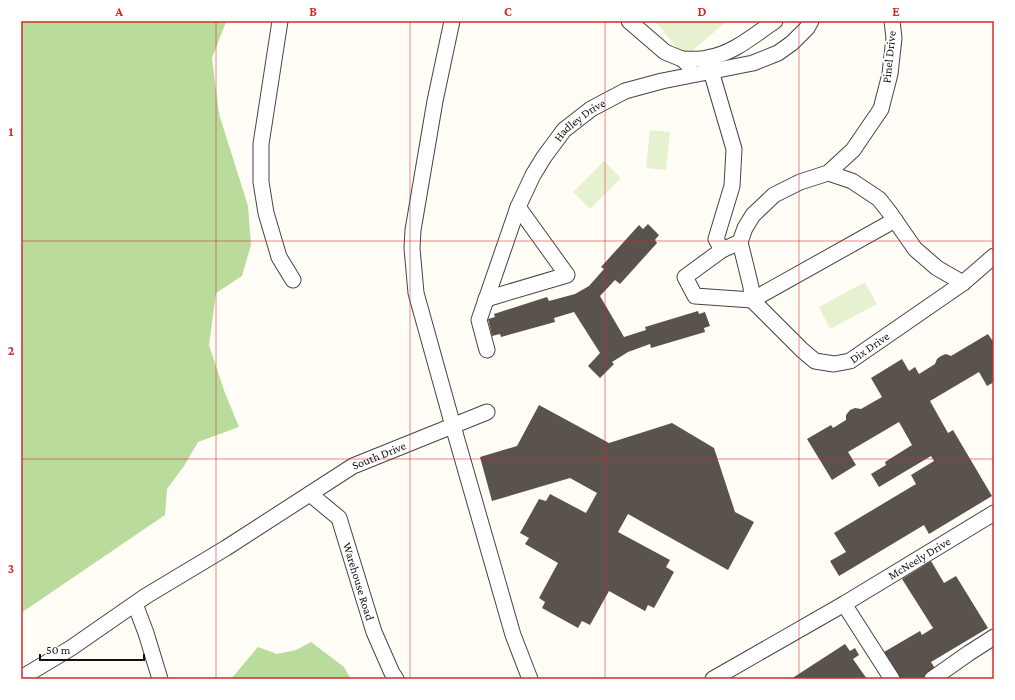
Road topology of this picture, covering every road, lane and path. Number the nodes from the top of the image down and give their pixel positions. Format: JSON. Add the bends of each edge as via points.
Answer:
{"nodes":[{"id":1,"x":280,"y":21,"type":"edge"},
{"id":2,"x":452,"y":21,"type":"edge"},
{"id":3,"x":629,"y":21,"type":"edge"},
{"id":4,"x":775,"y":21,"type":"edge"},
{"id":5,"x":811,"y":21,"type":"edge"},
{"id":6,"x":892,"y":21,"type":"edge"},
{"id":7,"x":682,"y":59,"type":"junction"},
{"id":8,"x":705,"y":73,"type":"junction"},
{"id":9,"x":828,"y":173,"type":"junction"},
{"id":10,"x":518,"y":207,"type":"junction"},
{"id":11,"x":895,"y":220,"type":"junction"},
{"id":12,"x":740,"y":242,"type":"junction"},
{"id":13,"x":722,"y":250,"type":"junction"},
{"id":14,"x":994,"y":256,"type":"edge"},
{"id":15,"x":294,"y":280,"type":"dead end"},
{"id":16,"x":962,"y":283,"type":"junction"},
{"id":17,"x":486,"y":299,"type":"junction"},
{"id":18,"x":752,"y":300,"type":"junction"},
{"id":19,"x":487,"y":350,"type":"dead end"},
{"id":20,"x":487,"y":412,"type":"dead end"},
{"id":21,"x":453,"y":426,"type":"junction"},
{"id":22,"x":310,"y":494,"type":"junction"},
{"id":23,"x":994,"y":513,"type":"edge"},
{"id":24,"x":135,"y":604,"type":"junction"},
{"id":25,"x":844,"y":604,"type":"junction"},
{"id":26,"x":994,"y":638,"type":"edge"},
{"id":27,"x":21,"y":678,"type":"edge"},
{"id":28,"x":160,"y":679,"type":"edge"},
{"id":29,"x":396,"y":679,"type":"edge"},
{"id":30,"x":530,"y":679,"type":"edge"},
{"id":31,"x":713,"y":679,"type":"edge"},
{"id":32,"x":892,"y":679,"type":"edge"},
{"id":33,"x":932,"y":679,"type":"edge"}],
"edges":[{"from":1,"to":15,"type":"lane","via":[[261,144],[261,182],[266,213],[279,257]]},
{"from":2,"to":21,"type":"lane","via":[[435,101],[412,248],[416,293]]},
{"from":3,"to":7,"type":"lane","via":[[665,52]]},
{"from":4,"to":7,"type":"lane","via":[[734,49],[720,55]]},
{"from":5,"to":8,"type":"lane","name":"Hadley Drive","via":[[792,43],[778,53],[753,63]]},
{"from":6,"to":9,"type":"lane","name":"Pinel Drive","via":[[894,38],[890,74],[881,109],[853,150]]},
{"from":7,"to":8,"type":"lane"},
{"from":8,"to":10,"type":"lane","name":"Hadley Drive","via":[[662,81],[625,92],[591,109],[564,130],[533,175]]},
{"from":8,"to":13,"type":"lane","via":[[734,149],[732,186],[716,239]]},
{"from":9,"to":11,"type":"lane","via":[[852,181],[878,199]]},
{"from":9,"to":12,"type":"lane","via":[[800,182],[774,195],[753,216]]},
{"from":10,"to":17,"type":"lane","name":"Hadley Drive"},
{"from":10,"to":17,"type":"lane","via":[[567,275]]},
{"from":11,"to":16,"type":"lane","via":[[915,249],[937,268]]},
{"from":11,"to":18,"type":"lane"},
{"from":12,"to":13,"type":"lane"},
{"from":12,"to":18,"type":"lane"},
{"from":13,"to":18,"type":"lane","via":[[685,277],[695,296]]},
{"from":14,"to":16,"type":"lane","name":"Dix Drive"},
{"from":16,"to":18,"type":"lane","name":"Dix Drive","via":[[850,361],[834,364],[815,361]]},
{"from":17,"to":19,"type":"lane","name":"Hadley Drive","via":[[480,320]]},
{"from":20,"to":21,"type":"lane","name":"South Drive"},
{"from":21,"to":22,"type":"lane","name":"South Drive","via":[[353,466]]},
{"from":21,"to":30,"type":"lane","via":[[512,635]]},
{"from":22,"to":24,"type":"lane","name":"South Drive"},
{"from":22,"to":29,"type":"lane","name":"Warehouse Road","via":[[339,518],[374,632]]},
{"from":23,"to":25,"type":"lane","name":"McNeely Drive"},
{"from":24,"to":27,"type":"lane","name":"South Drive","via":[[71,648]]},
{"from":24,"to":28,"type":"lane"},
{"from":25,"to":31,"type":"lane","name":"McNeely Drive"},
{"from":25,"to":32,"type":"lane"},
{"from":26,"to":33,"type":"lane"}]}
